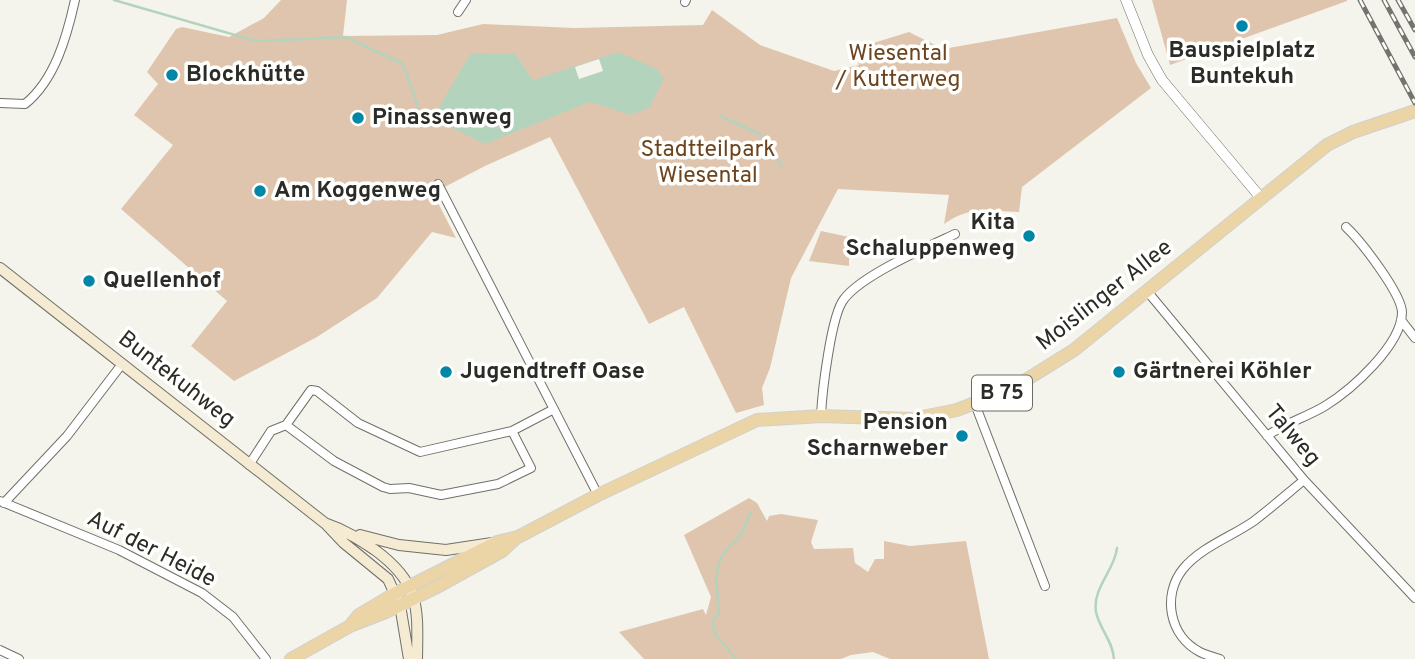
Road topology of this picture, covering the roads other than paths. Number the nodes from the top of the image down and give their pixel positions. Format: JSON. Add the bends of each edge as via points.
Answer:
{"nodes":[{"id":1,"x":75,"y":0,"type":"edge"},
{"id":2,"x":466,"y":0,"type":"edge"},
{"id":3,"x":1126,"y":0,"type":"edge"},
{"id":4,"x":458,"y":12,"type":"dead end"},
{"id":5,"x":0,"y":103,"type":"edge"},
{"id":6,"x":1415,"y":111,"type":"edge"},
{"id":7,"x":438,"y":184,"type":"dead end"},
{"id":8,"x":1261,"y":198,"type":"junction"},
{"id":9,"x":1346,"y":227,"type":"dead end"},
{"id":10,"x":956,"y":234,"type":"dead end"},
{"id":11,"x":0,"y":268,"type":"edge"},
{"id":12,"x":1147,"y":291,"type":"junction"},
{"id":13,"x":1401,"y":320,"type":"junction"},
{"id":14,"x":1415,"y":338,"type":"edge"},
{"id":15,"x":122,"y":365,"type":"junction"},
{"id":16,"x":975,"y":404,"type":"junction"},
{"id":17,"x":554,"y":409,"type":"junction"},
{"id":18,"x":821,"y":416,"type":"junction"},
{"id":19,"x":286,"y":425,"type":"junction"},
{"id":20,"x":512,"y":431,"type":"junction"},
{"id":21,"x":1267,"y":436,"type":"junction"},
{"id":22,"x":249,"y":465,"type":"junction"},
{"id":23,"x":1304,"y":480,"type":"junction"},
{"id":24,"x":598,"y":495,"type":"junction"},
{"id":25,"x":2,"y":502,"type":"edge"},
{"id":26,"x":326,"y":524,"type":"junction"},
{"id":27,"x":344,"y":530,"type":"junction"},
{"id":28,"x":518,"y":537,"type":"junction"},
{"id":29,"x":497,"y":542,"type":"junction"},
{"id":30,"x":1045,"y":586,"type":"dead end"},
{"id":31,"x":412,"y":592,"type":"junction"},
{"id":32,"x":1415,"y":598,"type":"edge"},
{"id":33,"x":398,"y":599,"type":"junction"},
{"id":34,"x":0,"y":650,"type":"edge"},
{"id":35,"x":19,"y":659,"type":"edge"},
{"id":36,"x":266,"y":659,"type":"edge"},
{"id":37,"x":291,"y":659,"type":"edge"},
{"id":38,"x":409,"y":659,"type":"edge"},
{"id":39,"x":417,"y":659,"type":"edge"},
{"id":40,"x":1220,"y":659,"type":"edge"}],
"edges":[{"from":1,"to":5,"type":"street","via":[[51,70],[33,97],[25,104]]},
{"from":2,"to":4,"type":"street"},
{"from":3,"to":8,"type":"street","via":[[1162,80]]},
{"from":6,"to":8,"type":"main road","name":"Moislinger Allee","number":"B 75","via":[[1333,142]]},
{"from":7,"to":17,"type":"street"},
{"from":8,"to":12,"type":"main road","name":"Moislinger Allee","number":"B 75"},
{"from":9,"to":13,"type":"street","via":[[1398,297]]},
{"from":10,"to":18,"type":"street","via":[[859,284],[842,300],[826,366]]},
{"from":11,"to":15,"type":"main road","name":"Buntekuhweg"},
{"from":12,"to":16,"type":"main road","name":"Moislinger Allee","number":"B 75","via":[[1043,371]]},
{"from":12,"to":21,"type":"street","name":"Talweg"},
{"from":13,"to":14,"type":"street"},
{"from":13,"to":21,"type":"street","via":[[1387,348],[1353,384],[1326,405]]},
{"from":15,"to":22,"type":"main road","name":"Buntekuhweg"},
{"from":15,"to":25,"type":"street","via":[[67,436]]},
{"from":16,"to":18,"type":"main road","name":"Moislinger Allee","number":"B 75","via":[[906,419]]},
{"from":16,"to":30,"type":"street"},
{"from":17,"to":20,"type":"street"},
{"from":17,"to":24,"type":"street"},
{"from":18,"to":24,"type":"main road","name":"Moislinger Allee","number":"B 75","via":[[757,420]]},
{"from":19,"to":20,"type":"street","via":[[311,390],[358,423],[420,452]]},
{"from":19,"to":20,"type":"street","via":[[334,461],[383,487],[441,495],[498,484],[531,468]]},
{"from":19,"to":22,"type":"street","via":[[271,430]]},
{"from":21,"to":23,"type":"street","name":"Talweg"},
{"from":22,"to":26,"type":"main road","name":"Buntekuhweg"},
{"from":23,"to":32,"type":"street","name":"Talweg"},
{"from":23,"to":40,"type":"street","via":[[1188,564],[1176,580],[1170,598],[1175,626],[1190,645]]},
{"from":24,"to":28,"type":"main road","name":"Moislinger Allee","number":"B 75"},
{"from":25,"to":36,"type":"street","name":"Auf der Heide","via":[[119,551],[202,593],[233,617]]},
{"from":26,"to":27,"type":"main road","name":"Buntekuhweg"},
{"from":26,"to":33,"type":"main road","name":"Buntekuhweg","via":[[388,579]]},
{"from":27,"to":29,"type":"main road","via":[[375,540],[446,550]]},
{"from":27,"to":31,"type":"main road","name":"Buntekuhweg","via":[[401,571]]},
{"from":28,"to":29,"type":"main road","name":"Moislinger Allee","number":"B 75"},
{"from":28,"to":31,"type":"main road","name":"Moislinger Allee","number":"B 75","via":[[502,551],[428,591]]},
{"from":29,"to":31,"type":"main road","name":"Moislinger Allee","number":"B 75"},
{"from":31,"to":33,"type":"main road","number":"B 75"},
{"from":31,"to":39,"type":"main road"},
{"from":33,"to":37,"type":"main road","number":"B 75"},
{"from":33,"to":38,"type":"main road"},
{"from":34,"to":35,"type":"street"}]}
